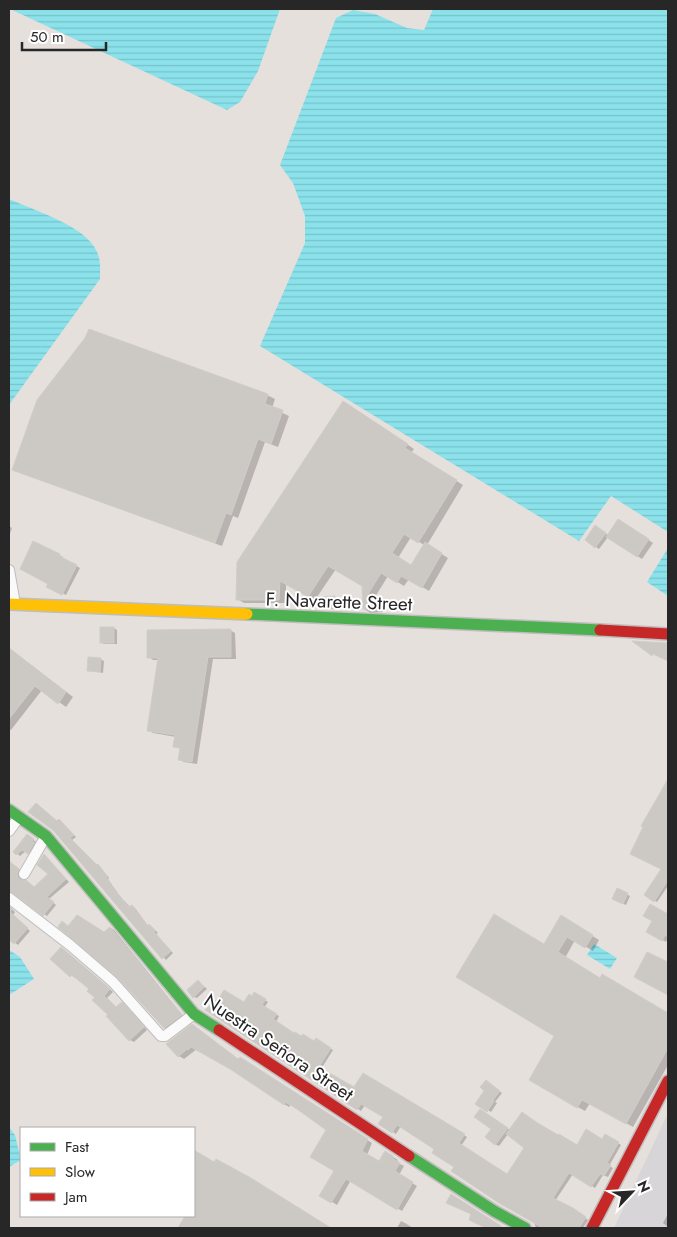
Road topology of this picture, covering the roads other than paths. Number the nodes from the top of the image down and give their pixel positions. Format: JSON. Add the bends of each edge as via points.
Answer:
{"nodes":[{"id":1,"x":9,"y":570,"type":"edge"},
{"id":2,"x":12,"y":604,"type":"edge"},
{"id":3,"x":668,"y":634,"type":"edge"},
{"id":4,"x":9,"y":810,"type":"edge"},
{"id":5,"x":19,"y":817,"type":"junction"},
{"id":6,"x":9,"y":831,"type":"edge"},
{"id":7,"x":46,"y":836,"type":"junction"},
{"id":8,"x":24,"y":874,"type":"dead end"},
{"id":9,"x":9,"y":898,"type":"edge"},
{"id":10,"x":194,"y":1014,"type":"junction"},
{"id":11,"x":668,"y":1082,"type":"edge"},
{"id":12,"x":525,"y":1228,"type":"edge"},
{"id":13,"x":592,"y":1228,"type":"edge"}],
"edges":[{"from":1,"to":2,"type":"street"},
{"from":2,"to":3,"type":"main road","name":"F. Navarette Street"},
{"from":4,"to":5,"type":"main road","name":"Nuestra Señora Street"},
{"from":5,"to":6,"type":"street"},
{"from":5,"to":7,"type":"main road","name":"Nuestra Señora Street"},
{"from":7,"to":8,"type":"street"},
{"from":7,"to":10,"type":"main road","name":"Nuestra Señora Street"},
{"from":9,"to":10,"type":"street","via":[[114,982],[161,1036]]},
{"from":10,"to":12,"type":"main road","name":"Nuestra Señora Street","via":[[494,1211]]},
{"from":11,"to":13,"type":"main road"}]}
